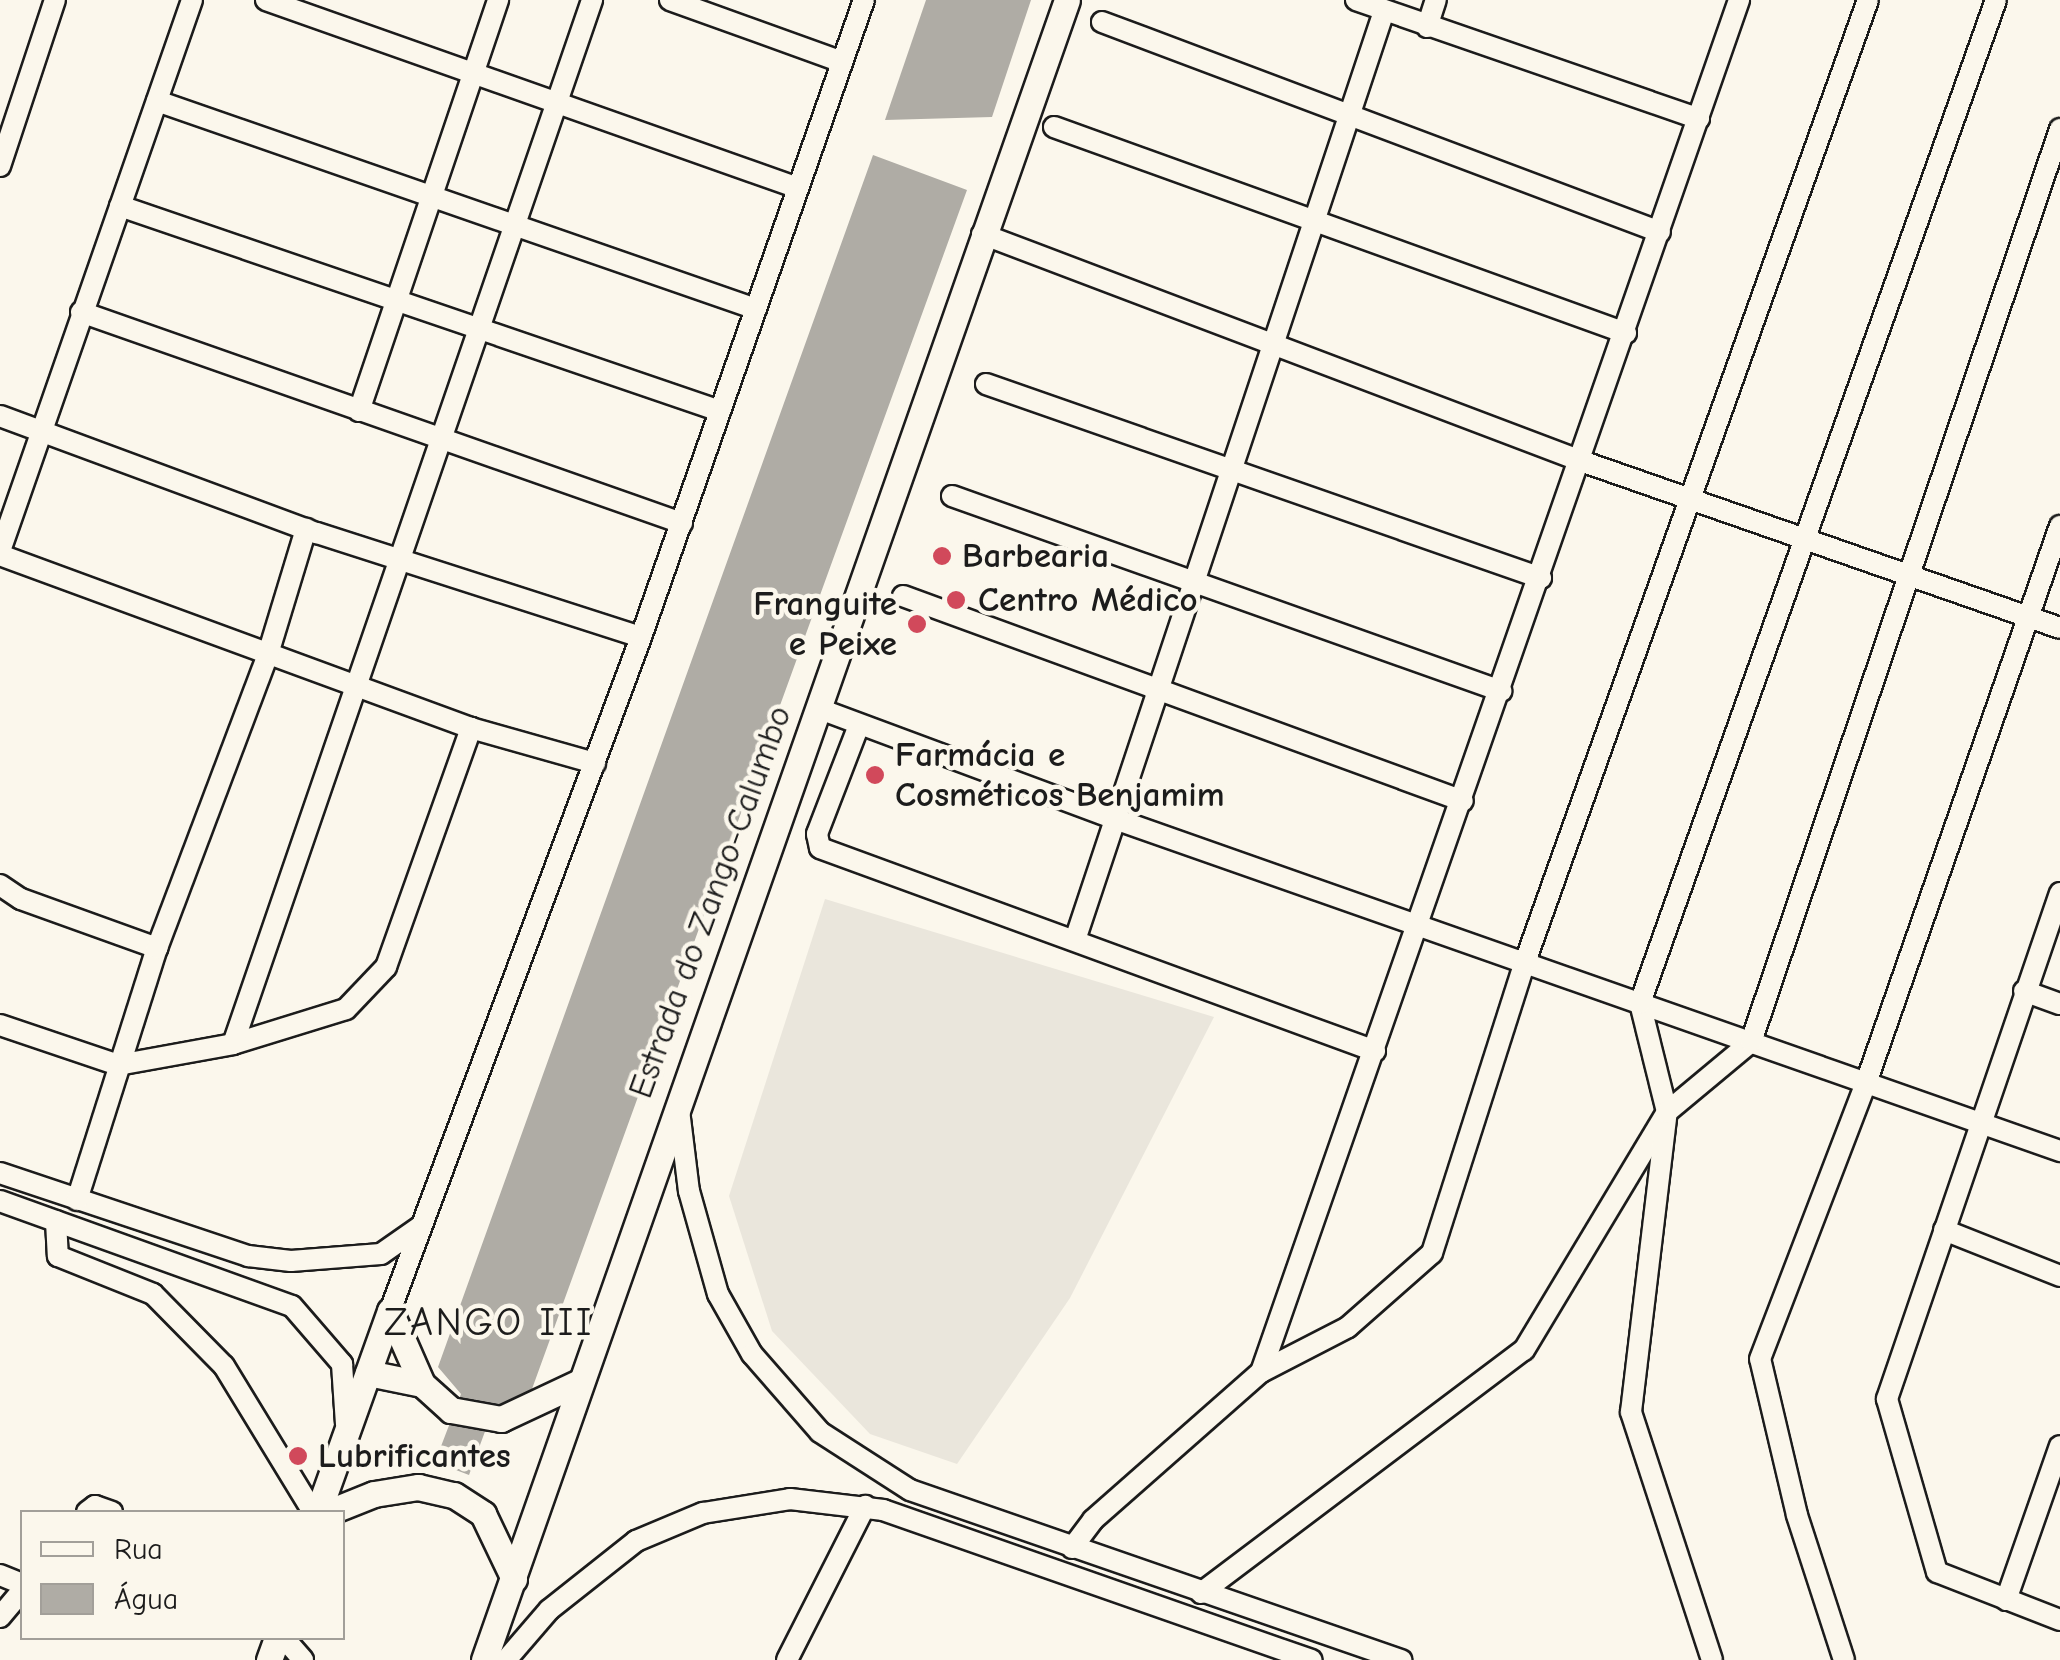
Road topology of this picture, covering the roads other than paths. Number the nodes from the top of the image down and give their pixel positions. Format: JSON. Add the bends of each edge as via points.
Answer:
{"nodes":[{"id":1,"x":55,"y":0,"type":"edge"},
{"id":2,"x":192,"y":0,"type":"edge"},
{"id":3,"x":266,"y":0,"type":"edge"},
{"id":4,"x":498,"y":0,"type":"edge"},
{"id":5,"x":592,"y":0,"type":"edge"},
{"id":6,"x":670,"y":0,"type":"edge"},
{"id":7,"x":864,"y":0,"type":"edge"},
{"id":8,"x":1067,"y":0,"type":"edge"},
{"id":9,"x":1356,"y":0,"type":"edge"},
{"id":10,"x":1436,"y":0,"type":"edge"},
{"id":11,"x":1868,"y":0,"type":"edge"},
{"id":12,"x":1996,"y":0,"type":"edge"},
{"id":13,"x":1736,"y":1,"type":"edge"},
{"id":14,"x":1384,"y":11,"type":"junction"},
{"id":15,"x":1102,"y":22,"type":"dead end"},
{"id":16,"x":1427,"y":27,"type":"junction"},
{"id":17,"x":842,"y":62,"type":"junction"},
{"id":18,"x":474,"y":74,"type":"junction"},
{"id":19,"x":157,"y":101,"type":"junction"},
{"id":20,"x":556,"y":102,"type":"junction"},
{"id":21,"x":1347,"y":117,"type":"junction"},
{"id":22,"x":1699,"y":119,"type":"junction"},
{"id":23,"x":1054,"y":127,"type":"dead end"},
{"id":24,"x":2060,"y":129,"type":"edge"},
{"id":25,"x":0,"y":166,"type":"edge"},
{"id":26,"x":798,"y":188,"type":"junction"},
{"id":27,"x":432,"y":196,"type":"junction"},
{"id":28,"x":120,"y":206,"type":"junction"},
{"id":29,"x":1311,"y":224,"type":"junction"},
{"id":30,"x":514,"y":225,"type":"junction"},
{"id":31,"x":1660,"y":232,"type":"junction"},
{"id":32,"x":982,"y":234,"type":"junction"},
{"id":33,"x":397,"y":300,"type":"junction"},
{"id":34,"x":756,"y":308,"type":"junction"},
{"id":35,"x":81,"y":312,"type":"junction"},
{"id":36,"x":479,"y":328,"type":"junction"},
{"id":37,"x":1626,"y":333,"type":"junction"},
{"id":38,"x":1271,"y":345,"type":"junction"},
{"id":39,"x":986,"y":384,"type":"dead end"},
{"id":40,"x":359,"y":411,"type":"junction"},
{"id":41,"x":720,"y":411,"type":"junction"},
{"id":42,"x":0,"y":416,"type":"edge"},
{"id":43,"x":42,"y":432,"type":"junction"},
{"id":44,"x":441,"y":439,"type":"junction"},
{"id":45,"x":1581,"y":461,"type":"junction"},
{"id":46,"x":1232,"y":470,"type":"junction"},
{"id":47,"x":952,"y":496,"type":"dead end"},
{"id":48,"x":1691,"y":498,"type":"junction"},
{"id":49,"x":682,"y":523,"type":"junction"},
{"id":50,"x":2060,"y":526,"type":"edge"},
{"id":51,"x":306,"y":529,"type":"junction"},
{"id":52,"x":1806,"y":539,"type":"junction"},
{"id":53,"x":0,"y":553,"type":"edge"},
{"id":54,"x":400,"y":560,"type":"junction"},
{"id":55,"x":1911,"y":576,"type":"junction"},
{"id":56,"x":1540,"y":578,"type":"junction"},
{"id":57,"x":1193,"y":583,"type":"junction"},
{"id":58,"x":903,"y":596,"type":"dead end"},
{"id":59,"x":2028,"y":616,"type":"junction"},
{"id":60,"x":2060,"y":628,"type":"edge"},
{"id":61,"x":642,"y":637,"type":"junction"},
{"id":62,"x":268,"y":654,"type":"junction"},
{"id":63,"x":356,"y":688,"type":"junction"},
{"id":64,"x":1501,"y":691,"type":"junction"},
{"id":65,"x":1156,"y":694,"type":"junction"},
{"id":66,"x":817,"y":708,"type":"junction"},
{"id":67,"x":860,"y":726,"type":"junction"},
{"id":68,"x":471,"y":728,"type":"junction"},
{"id":69,"x":595,"y":763,"type":"junction"},
{"id":70,"x":1462,"y":802,"type":"junction"},
{"id":71,"x":1115,"y":819,"type":"junction"},
{"id":72,"x":0,"y":885,"type":"edge"},
{"id":73,"x":2060,"y":893,"type":"edge"},
{"id":74,"x":1419,"y":926,"type":"junction"},
{"id":75,"x":1075,"y":940,"type":"junction"},
{"id":76,"x":157,"y":948,"type":"junction"},
{"id":77,"x":1525,"y":962,"type":"junction"},
{"id":78,"x":2024,"y":991,"type":"junction"},
{"id":79,"x":1640,"y":1003,"type":"junction"},
{"id":80,"x":2060,"y":1004,"type":"edge"},
{"id":81,"x":0,"y":1026,"type":"edge"},
{"id":82,"x":1752,"y":1042,"type":"junction"},
{"id":83,"x":233,"y":1044,"type":"junction"},
{"id":84,"x":1375,"y":1051,"type":"junction"},
{"id":85,"x":118,"y":1066,"type":"junction"},
{"id":86,"x":1866,"y":1082,"type":"junction"},
{"id":87,"x":678,"y":1095,"type":"junction"},
{"id":88,"x":1666,"y":1112,"type":"junction"},
{"id":89,"x":1978,"y":1124,"type":"junction"},
{"id":90,"x":2060,"y":1151,"type":"edge"},
{"id":91,"x":0,"y":1173,"type":"edge"},
{"id":92,"x":77,"y":1200,"type":"junction"},
{"id":93,"x":0,"y":1201,"type":"edge"},
{"id":94,"x":56,"y":1220,"type":"junction"},
{"id":95,"x":426,"y":1220,"type":"junction"},
{"id":96,"x":1944,"y":1230,"type":"junction"},
{"id":97,"x":2060,"y":1276,"type":"edge"},
{"id":98,"x":390,"y":1311,"type":"junction"},
{"id":99,"x":1261,"y":1372,"type":"junction"},
{"id":100,"x":368,"y":1373,"type":"junction"},
{"id":101,"x":578,"y":1383,"type":"junction"},
{"id":102,"x":422,"y":1384,"type":"junction"},
{"id":103,"x":347,"y":1432,"type":"junction"},
{"id":104,"x":2060,"y":1446,"type":"edge"},
{"id":105,"x":865,"y":1506,"type":"junction"},
{"id":106,"x":314,"y":1510,"type":"edge"},
{"id":107,"x":316,"y":1510,"type":"edge"},
{"id":108,"x":334,"y":1510,"type":"edge"},
{"id":109,"x":1072,"y":1548,"type":"junction"},
{"id":110,"x":514,"y":1579,"type":"junction"},
{"id":111,"x":20,"y":1591,"type":"edge"},
{"id":112,"x":1201,"y":1592,"type":"junction"},
{"id":113,"x":2006,"y":1600,"type":"junction"},
{"id":114,"x":0,"y":1617,"type":"edge"},
{"id":115,"x":2060,"y":1620,"type":"edge"},
{"id":116,"x":282,"y":1640,"type":"edge"},
{"id":117,"x":303,"y":1660,"type":"edge"},
{"id":118,"x":484,"y":1660,"type":"edge"},
{"id":119,"x":506,"y":1660,"type":"edge"},
{"id":120,"x":787,"y":1660,"type":"edge"},
{"id":121,"x":1311,"y":1660,"type":"edge"},
{"id":122,"x":1401,"y":1660,"type":"edge"},
{"id":123,"x":1712,"y":1660,"type":"edge"},
{"id":124,"x":1844,"y":1660,"type":"edge"}],
"edges":[{"from":1,"to":25,"type":"street"},
{"from":2,"to":19,"type":"street"},
{"from":3,"to":18,"type":"street"},
{"from":4,"to":18,"type":"street"},
{"from":5,"to":20,"type":"street"},
{"from":6,"to":17,"type":"street"},
{"from":7,"to":17,"type":"street"},
{"from":8,"to":32,"type":"main road","name":"Estrada do Zango-Calumbo"},
{"from":9,"to":14,"type":"street"},
{"from":10,"to":16,"type":"street"},
{"from":11,"to":48,"type":"street"},
{"from":12,"to":52,"type":"street"},
{"from":13,"to":22,"type":"street"},
{"from":14,"to":16,"type":"street"},
{"from":14,"to":21,"type":"street"},
{"from":15,"to":21,"type":"street"},
{"from":16,"to":22,"type":"street"},
{"from":17,"to":26,"type":"street"},
{"from":18,"to":20,"type":"street"},
{"from":18,"to":27,"type":"street"},
{"from":19,"to":27,"type":"street"},
{"from":19,"to":28,"type":"street"},
{"from":20,"to":26,"type":"street"},
{"from":20,"to":30,"type":"street"},
{"from":21,"to":29,"type":"street"},
{"from":21,"to":31,"type":"street"},
{"from":22,"to":31,"type":"street"},
{"from":23,"to":29,"type":"street"},
{"from":24,"to":55,"type":"street"},
{"from":26,"to":34,"type":"street"},
{"from":27,"to":30,"type":"street"},
{"from":27,"to":33,"type":"street"},
{"from":28,"to":33,"type":"street"},
{"from":28,"to":35,"type":"street"},
{"from":29,"to":37,"type":"street"},
{"from":29,"to":38,"type":"street"},
{"from":30,"to":34,"type":"street"},
{"from":30,"to":36,"type":"street"},
{"from":31,"to":37,"type":"street"},
{"from":32,"to":38,"type":"street"},
{"from":32,"to":66,"type":"main road","name":"Estrada do Zango-Calumbo"},
{"from":33,"to":36,"type":"street"},
{"from":33,"to":40,"type":"street"},
{"from":34,"to":41,"type":"street"},
{"from":35,"to":40,"type":"street"},
{"from":35,"to":43,"type":"street"},
{"from":36,"to":41,"type":"street"},
{"from":36,"to":44,"type":"street"},
{"from":37,"to":45,"type":"street"},
{"from":38,"to":45,"type":"street"},
{"from":38,"to":46,"type":"street"},
{"from":39,"to":46,"type":"street"},
{"from":40,"to":44,"type":"street"},
{"from":41,"to":49,"type":"street"},
{"from":42,"to":43,"type":"street"},
{"from":43,"to":51,"type":"street"},
{"from":43,"to":53,"type":"street"},
{"from":44,"to":49,"type":"street"},
{"from":44,"to":54,"type":"street"},
{"from":45,"to":48,"type":"street"},
{"from":45,"to":56,"type":"street"},
{"from":46,"to":56,"type":"street"},
{"from":46,"to":57,"type":"street"},
{"from":47,"to":57,"type":"street"},
{"from":48,"to":52,"type":"street"},
{"from":48,"to":77,"type":"street"},
{"from":49,"to":61,"type":"street"},
{"from":50,"to":59,"type":"street"},
{"from":51,"to":54,"type":"street"},
{"from":51,"to":62,"type":"street"},
{"from":52,"to":55,"type":"street"},
{"from":52,"to":79,"type":"street"},
{"from":53,"to":62,"type":"street"},
{"from":54,"to":61,"type":"street"},
{"from":54,"to":63,"type":"street"},
{"from":55,"to":59,"type":"street"},
{"from":55,"to":82,"type":"street"},
{"from":56,"to":64,"type":"street"},
{"from":57,"to":64,"type":"street"},
{"from":57,"to":65,"type":"street"},
{"from":58,"to":65,"type":"street"},
{"from":59,"to":60,"type":"street"},
{"from":59,"to":86,"type":"street"},
{"from":61,"to":69,"type":"street"},
{"from":62,"to":63,"type":"street"},
{"from":62,"to":76,"type":"street"},
{"from":63,"to":68,"type":"street"},
{"from":63,"to":83,"type":"street"},
{"from":64,"to":70,"type":"street"},
{"from":65,"to":70,"type":"street"},
{"from":65,"to":71,"type":"street"},
{"from":66,"to":67,"type":"street"},
{"from":66,"to":87,"type":"main road","name":"Estrada do Zango-Calumbo"},
{"from":67,"to":71,"type":"street"},
{"from":67,"to":75,"type":"street","via":[[817,834],[820,848]]},
{"from":68,"to":69,"type":"street"},
{"from":68,"to":83,"type":"street","via":[[386,967],[370,991],[346,1009]]},
{"from":69,"to":95,"type":"street"},
{"from":70,"to":74,"type":"street"},
{"from":71,"to":74,"type":"street"},
{"from":71,"to":75,"type":"street"},
{"from":72,"to":76,"type":"street","via":[[21,899]]},
{"from":73,"to":78,"type":"street"},
{"from":74,"to":77,"type":"street"},
{"from":74,"to":84,"type":"street"},
{"from":75,"to":84,"type":"street"},
{"from":76,"to":85,"type":"street"},
{"from":77,"to":79,"type":"street"},
{"from":77,"to":99,"type":"street","via":[[1426,1262],[1348,1327]]},
{"from":78,"to":80,"type":"street"},
{"from":78,"to":89,"type":"street"},
{"from":79,"to":82,"type":"street"},
{"from":79,"to":88,"type":"street"},
{"from":81,"to":85,"type":"street"},
{"from":82,"to":86,"type":"street"},
{"from":82,"to":88,"type":"street"},
{"from":83,"to":85,"type":"street"},
{"from":84,"to":99,"type":"street"},
{"from":85,"to":92,"type":"street"},
{"from":86,"to":89,"type":"street"},
{"from":86,"to":124,"type":"street","via":[[1759,1367]]},
{"from":87,"to":101,"type":"main road","name":"Estrada do Zango-Calumbo"},
{"from":87,"to":109,"type":"street","via":[[689,1191],[718,1294],[788,1400],[862,1464],[910,1490]]},
{"from":88,"to":112,"type":"street","via":[[1524,1350]]},
{"from":88,"to":123,"type":"street","via":[[1632,1412]]},
{"from":89,"to":90,"type":"street"},
{"from":89,"to":96,"type":"street"},
{"from":91,"to":92,"type":"street"},
{"from":92,"to":95,"type":"street","via":[[248,1256],[290,1262],[382,1254]]},
{"from":93,"to":94,"type":"street"},
{"from":94,"to":103,"type":"street","via":[[292,1306],[342,1364]]},
{"from":94,"to":106,"type":"street","via":[[58,1256],[153,1294],[224,1366]]},
{"from":95,"to":98,"type":"street"},
{"from":96,"to":97,"type":"street"},
{"from":96,"to":113,"type":"street","via":[[1887,1402],[1936,1572]]},
{"from":98,"to":100,"type":"main road"},
{"from":98,"to":102,"type":"main road"},
{"from":99,"to":109,"type":"street","via":[[1093,1520]]},
{"from":100,"to":102,"type":"main road"},
{"from":100,"to":103,"type":"main road"},
{"from":101,"to":102,"type":"main road","via":[[501,1419],[450,1410]]},
{"from":101,"to":110,"type":"main road","name":"Estrada do Zango-Calumbo"},
{"from":103,"to":107,"type":"main road"},
{"from":104,"to":113,"type":"street"},
{"from":105,"to":119,"type":"street","via":[[790,1499],[703,1513],[653,1534],[549,1610]]},
{"from":105,"to":120,"type":"street"},
{"from":105,"to":121,"type":"street"},
{"from":108,"to":110,"type":"main road","via":[[418,1487],[454,1495],[483,1514]]},
{"from":109,"to":112,"type":"street"},
{"from":110,"to":118,"type":"main road","name":"Estrada do Zango-Calumbo"},
{"from":111,"to":114,"type":"street"},
{"from":112,"to":122,"type":"street"},
{"from":113,"to":115,"type":"street"},
{"from":116,"to":117,"type":"street"}]}
